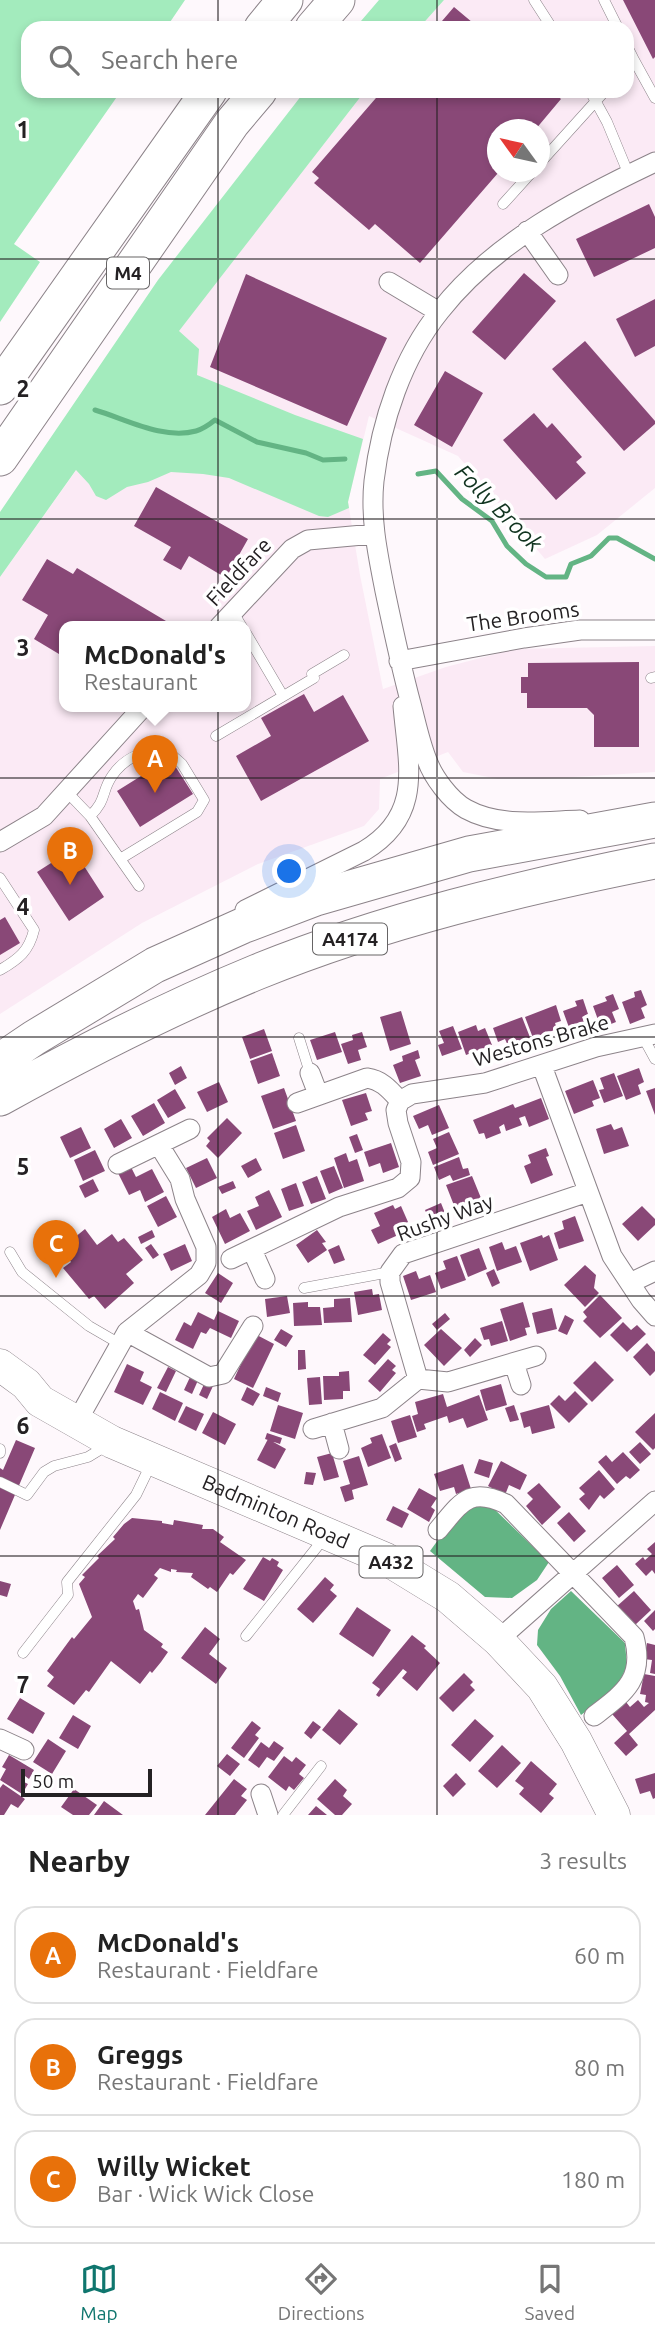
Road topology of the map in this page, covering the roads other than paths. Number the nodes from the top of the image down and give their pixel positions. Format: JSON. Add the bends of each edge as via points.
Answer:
{"nodes":[{"id":1,"x":285,"y":0,"type":"edge"},
{"id":2,"x":337,"y":0,"type":"edge"},
{"id":3,"x":534,"y":0,"type":"edge"},
{"id":4,"x":604,"y":0,"type":"edge"},
{"id":5,"x":268,"y":21,"type":"edge"},
{"id":6,"x":319,"y":21,"type":"edge"},
{"id":7,"x":548,"y":21,"type":"edge"},
{"id":8,"x":614,"y":21,"type":"edge"},
{"id":9,"x":634,"y":68,"type":"edge"},
{"id":10,"x":204,"y":98,"type":"edge"},
{"id":11,"x":253,"y":98,"type":"edge"},
{"id":12,"x":591,"y":98,"type":"edge"},
{"id":13,"x":594,"y":98,"type":"edge"},
{"id":14,"x":655,"y":98,"type":"edge"},
{"id":15,"x":550,"y":150,"type":"edge"},
{"id":16,"x":655,"y":162,"type":"edge"},
{"id":17,"x":629,"y":175,"type":"junction"},
{"id":18,"x":523,"y":182,"type":"edge"},
{"id":19,"x":503,"y":204,"type":"dead end"},
{"id":20,"x":527,"y":231,"type":"junction"},
{"id":21,"x":558,"y":275,"type":"dead end"},
{"id":22,"x":389,"y":282,"type":"dead end"},
{"id":23,"x":439,"y":312,"type":"junction"},
{"id":24,"x":0,"y":387,"type":"edge"},
{"id":25,"x":0,"y":458,"type":"edge"},
{"id":26,"x":374,"y":534,"type":"junction"},
{"id":27,"x":238,"y":619,"type":"edge"},
{"id":28,"x":655,"y":630,"type":"edge"},
{"id":29,"x":251,"y":642,"type":"edge"},
{"id":30,"x":344,"y":655,"type":"dead end"},
{"id":31,"x":399,"y":662,"type":"junction"},
{"id":32,"x":283,"y":696,"type":"junction"},
{"id":33,"x":138,"y":712,"type":"edge"},
{"id":34,"x":216,"y":736,"type":"dead end"},
{"id":35,"x":66,"y":791,"type":"junction"},
{"id":36,"x":90,"y":816,"type":"junction"},
{"id":37,"x":655,"y":820,"type":"edge"},
{"id":38,"x":0,"y":842,"type":"edge"},
{"id":39,"x":120,"y":859,"type":"junction"},
{"id":40,"x":655,"y":861,"type":"edge"},
{"id":41,"x":1,"y":881,"type":"edge"},
{"id":42,"x":139,"y":886,"type":"dead end"},
{"id":43,"x":155,"y":965,"type":"junction"},
{"id":44,"x":0,"y":970,"type":"edge"},
{"id":45,"x":649,"y":1035,"type":"edge"},
{"id":46,"x":299,"y":1038,"type":"dead end"},
{"id":47,"x":655,"y":1059,"type":"edge"},
{"id":48,"x":0,"y":1060,"type":"edge"},
{"id":49,"x":542,"y":1066,"type":"junction"},
{"id":50,"x":310,"y":1073,"type":"joint"},
{"id":51,"x":318,"y":1094,"type":"junction"},
{"id":52,"x":0,"y":1098,"type":"edge"},
{"id":53,"x":400,"y":1101,"type":"junction"},
{"id":54,"x":297,"y":1103,"type":"dead end"},
{"id":55,"x":190,"y":1129,"type":"dead end"},
{"id":56,"x":159,"y":1145,"type":"junction"},
{"id":57,"x":118,"y":1164,"type":"dead end"},
{"id":58,"x":588,"y":1192,"type":"junction"},
{"id":59,"x":252,"y":1250,"type":"junction"},
{"id":60,"x":10,"y":1252,"type":"dead end"},
{"id":61,"x":231,"y":1259,"type":"dead end"},
{"id":62,"x":655,"y":1271,"type":"edge"},
{"id":63,"x":390,"y":1272,"type":"junction"},
{"id":64,"x":265,"y":1279,"type":"dead end"},
{"id":65,"x":630,"y":1283,"type":"junction"},
{"id":66,"x":304,"y":1288,"type":"dead end"},
{"id":67,"x":655,"y":1316,"type":"edge"},
{"id":68,"x":253,"y":1326,"type":"dead end"},
{"id":69,"x":124,"y":1338,"type":"junction"},
{"id":70,"x":536,"y":1356,"type":"dead end"},
{"id":71,"x":514,"y":1363,"type":"junction"},
{"id":72,"x":0,"y":1365,"type":"edge"},
{"id":73,"x":418,"y":1379,"type":"junction"},
{"id":74,"x":521,"y":1385,"type":"dead end"},
{"id":75,"x":0,"y":1388,"type":"edge"},
{"id":76,"x":40,"y":1401,"type":"junction"},
{"id":77,"x":76,"y":1423,"type":"junction"},
{"id":78,"x":112,"y":1442,"type":"junction"},
{"id":79,"x":339,"y":1449,"type":"dead end"},
{"id":80,"x":153,"y":1461,"type":"junction"},
{"id":81,"x":0,"y":1482,"type":"edge"},
{"id":82,"x":653,"y":1507,"type":"edge"},
{"id":83,"x":438,"y":1530,"type":"dead end"},
{"id":84,"x":327,"y":1534,"type":"junction"},
{"id":85,"x":572,"y":1575,"type":"junction"},
{"id":86,"x":246,"y":1636,"type":"dead end"},
{"id":87,"x":498,"y":1640,"type":"junction"},
{"id":88,"x":23,"y":1653,"type":"dead end"},
{"id":89,"x":594,"y":1716,"type":"dead end"},
{"id":90,"x":0,"y":1739,"type":"edge"},
{"id":91,"x":24,"y":1750,"type":"dead end"},
{"id":92,"x":321,"y":1766,"type":"dead end"},
{"id":93,"x":261,"y":1794,"type":"dead end"},
{"id":94,"x":268,"y":1815,"type":"edge"},
{"id":95,"x":283,"y":1815,"type":"edge"},
{"id":96,"x":614,"y":1815,"type":"edge"}],
"edges":[{"from":1,"to":5,"type":"highway"},
{"from":2,"to":6,"type":"highway"},
{"from":3,"to":7,"type":"lane"},
{"from":4,"to":8,"type":"lane"},
{"from":9,"to":14,"type":"lane"},
{"from":10,"to":24,"type":"highway","number":"M4"},
{"from":11,"to":25,"type":"highway","number":"M4"},
{"from":12,"to":15,"type":"lane"},
{"from":13,"to":17,"type":"lane"},
{"from":16,"to":17,"type":"street"},
{"from":17,"to":20,"type":"street"},
{"from":18,"to":19,"type":"lane"},
{"from":20,"to":21,"type":"street"},
{"from":20,"to":23,"type":"street","via":[[479,267]]},
{"from":22,"to":23,"type":"street"},
{"from":23,"to":26,"type":"street","via":[[415,350],[382,432],[374,484]]},
{"from":26,"to":27,"type":"street","name":"Fieldfare","via":[[309,540],[292,549]]},
{"from":26,"to":31,"type":"street"},
{"from":28,"to":31,"type":"street","name":"The Brooms","via":[[580,630]]},
{"from":29,"to":32,"type":"lane"},
{"from":30,"to":32,"type":"lane"},
{"from":31,"to":37,"type":"street","via":[[427,762],[447,792],[466,809],[500,821]]},
{"from":31,"to":43,"type":"street","via":[[408,796],[393,828],[365,851],[264,900]]},
{"from":32,"to":34,"type":"lane"},
{"from":33,"to":35,"type":"street"},
{"from":35,"to":36,"type":"lane"},
{"from":35,"to":38,"type":"street","via":[[44,816]]},
{"from":36,"to":39,"type":"lane"},
{"from":36,"to":39,"type":"lane","via":[[101,805],[112,776],[135,754],[165,749],[182,764],[204,800],[197,812]]},
{"from":37,"to":43,"type":"highway","number":"A4174","via":[[469,854],[316,898]]},
{"from":39,"to":42,"type":"lane"},
{"from":40,"to":52,"type":"highway","number":"A4174","via":[[443,909],[259,972],[159,1015]]},
{"from":41,"to":44,"type":"lane","via":[[34,930],[30,946]]},
{"from":43,"to":48,"type":"highway","number":"A4174"},
{"from":45,"to":47,"type":"lane"},
{"from":45,"to":49,"type":"street","name":"Westons Brake"},
{"from":46,"to":50,"type":"lane"},
{"from":49,"to":53,"type":"street","name":"Westons Brake","via":[[485,1083],[412,1094]]},
{"from":49,"to":58,"type":"street"},
{"from":50,"to":51,"type":"street"},
{"from":51,"to":53,"type":"street","via":[[367,1078],[386,1086]]},
{"from":51,"to":54,"type":"street"},
{"from":53,"to":59,"type":"street","via":[[396,1110],[411,1162],[410,1178],[398,1188],[339,1208]]},
{"from":55,"to":56,"type":"street"},
{"from":56,"to":57,"type":"street"},
{"from":56,"to":69,"type":"street","via":[[180,1179],[206,1247],[206,1263],[199,1275]]},
{"from":58,"to":63,"type":"street","name":"Rushy Way","via":[[403,1254]]},
{"from":58,"to":65,"type":"street","via":[[612,1256]]},
{"from":59,"to":61,"type":"street"},
{"from":59,"to":64,"type":"street"},
{"from":60,"to":69,"type":"lane","via":[[22,1272],[89,1326]]},
{"from":62,"to":65,"type":"street"},
{"from":63,"to":66,"type":"lane"},
{"from":63,"to":73,"type":"street","name":"Rushy Way"},
{"from":65,"to":67,"type":"street"},
{"from":68,"to":69,"type":"street","via":[[223,1374],[209,1377]]},
{"from":69,"to":77,"type":"street"},
{"from":70,"to":71,"type":"street"},
{"from":71,"to":73,"type":"street","via":[[448,1382]]},
{"from":71,"to":74,"type":"street"},
{"from":72,"to":76,"type":"main road","name":"Badminton Road","number":"A432"},
{"from":73,"to":79,"type":"street","via":[[382,1408],[323,1426]]},
{"from":75,"to":76,"type":"main road","name":"Badminton Road","number":"A432","via":[[16,1398]]},
{"from":76,"to":77,"type":"main road","name":"Badminton Road","number":"A432"},
{"from":77,"to":78,"type":"main road","name":"Badminton Road","number":"A432"},
{"from":78,"to":80,"type":"main road","name":"Badminton Road","number":"A432"},
{"from":78,"to":81,"type":"lane","via":[[88,1457],[44,1472],[27,1495]]},
{"from":80,"to":84,"type":"main road","name":"Badminton Road","number":"A432"},
{"from":80,"to":88,"type":"lane","via":[[136,1494],[67,1582],[68,1595]]},
{"from":82,"to":85,"type":"street"},
{"from":83,"to":85,"type":"street","via":[[459,1505],[488,1495],[506,1504]]},
{"from":84,"to":86,"type":"lane"},
{"from":84,"to":87,"type":"main road","name":"Badminton Road","number":"A432","via":[[415,1576],[448,1597]]},
{"from":85,"to":87,"type":"street"},
{"from":85,"to":89,"type":"street","via":[[634,1637],[639,1657],[626,1692]]},
{"from":87,"to":96,"type":"main road","name":"Badminton Road","number":"A432","via":[[542,1687]]},
{"from":90,"to":91,"type":"street"},
{"from":92,"to":95,"type":"lane"},
{"from":93,"to":94,"type":"street"}]}
